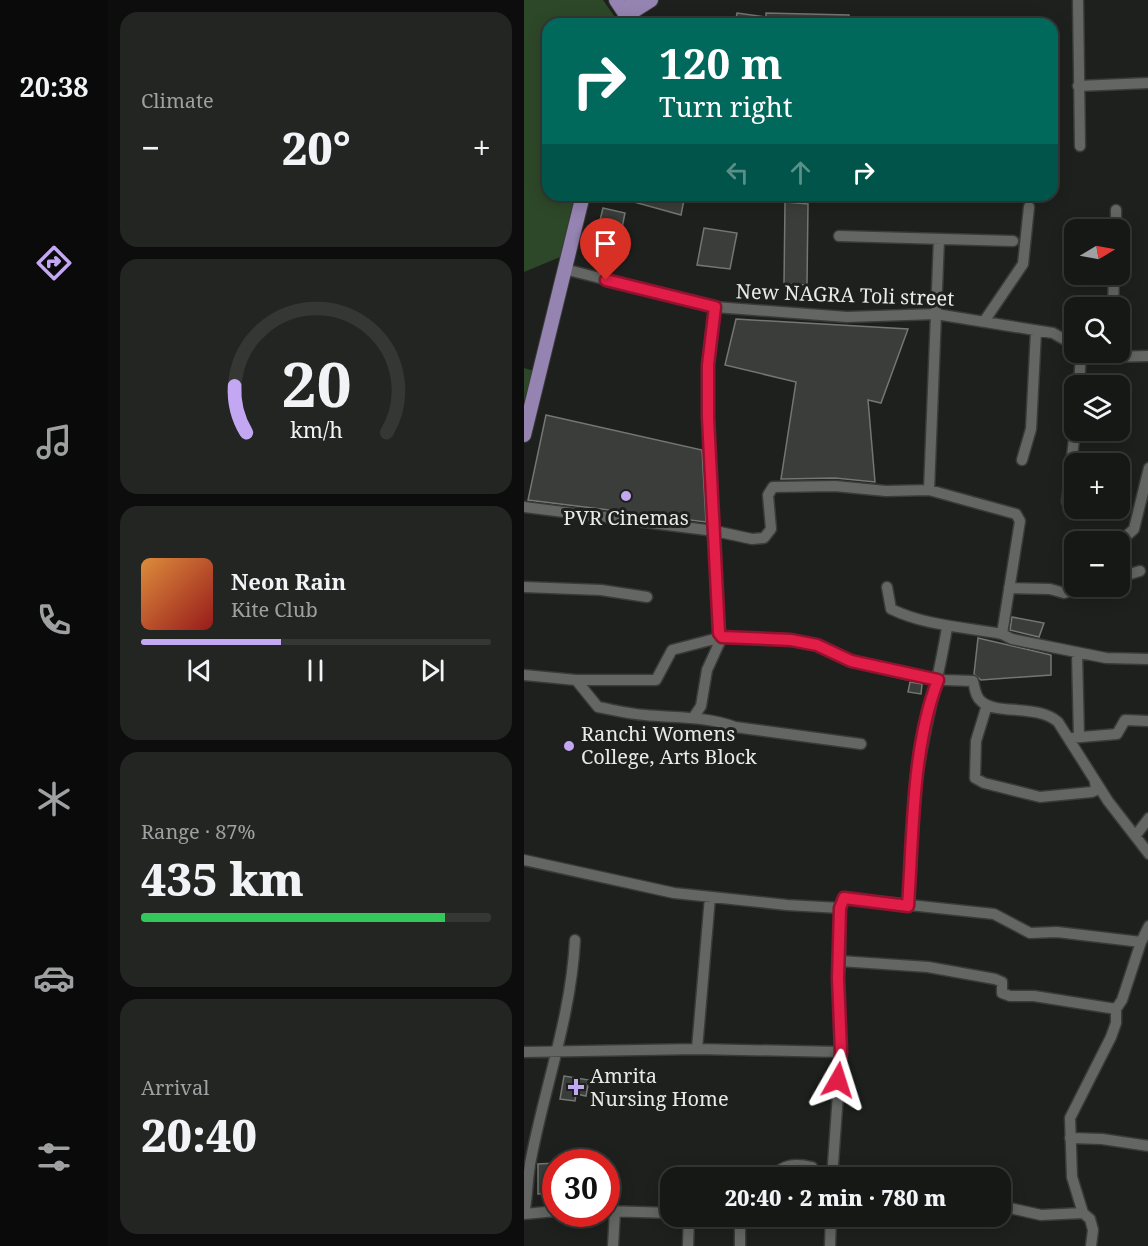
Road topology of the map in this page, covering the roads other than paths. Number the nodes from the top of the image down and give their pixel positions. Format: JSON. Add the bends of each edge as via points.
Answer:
{"nodes":[{"id":1,"x":616,"y":0,"type":"edge"},
{"id":2,"x":651,"y":0,"type":"edge"},
{"id":3,"x":1078,"y":0,"type":"edge"},
{"id":4,"x":629,"y":14,"type":"edge"},
{"id":5,"x":1148,"y":83,"type":"edge"},
{"id":6,"x":1078,"y":86,"type":"junction"},
{"id":7,"x":1080,"y":146,"type":"dead end"},
{"id":8,"x":581,"y":201,"type":"edge"},
{"id":9,"x":1029,"y":207,"type":"dead end"},
{"id":10,"x":1116,"y":210,"type":"dead end"},
{"id":11,"x":1116,"y":219,"type":"edge"},
{"id":12,"x":839,"y":236,"type":"dead end"},
{"id":13,"x":939,"y":239,"type":"junction"},
{"id":14,"x":1013,"y":241,"type":"dead end"},
{"id":15,"x":564,"y":269,"type":"junction"},
{"id":16,"x":715,"y":307,"type":"junction"},
{"id":17,"x":936,"y":315,"type":"junction"},
{"id":18,"x":985,"y":320,"type":"junction"},
{"id":19,"x":1036,"y":331,"type":"junction"},
{"id":20,"x":1064,"y":339,"type":"edge"},
{"id":21,"x":1130,"y":356,"type":"edge"},
{"id":22,"x":1148,"y":356,"type":"edge"},
{"id":23,"x":524,"y":435,"type":"edge"},
{"id":24,"x":1022,"y":460,"type":"dead end"},
{"id":25,"x":1148,"y":468,"type":"edge"},
{"id":26,"x":929,"y":490,"type":"junction"},
{"id":27,"x":524,"y":507,"type":"edge"},
{"id":28,"x":715,"y":531,"type":"junction"},
{"id":29,"x":1130,"y":533,"type":"edge"},
{"id":30,"x":1140,"y":572,"type":"dead end"},
{"id":31,"x":1130,"y":574,"type":"edge"},
{"id":32,"x":524,"y":587,"type":"edge"},
{"id":33,"x":887,"y":588,"type":"dead end"},
{"id":34,"x":1009,"y":588,"type":"junction"},
{"id":35,"x":1064,"y":593,"type":"edge"},
{"id":36,"x":647,"y":597,"type":"dead end"},
{"id":37,"x":947,"y":627,"type":"junction"},
{"id":38,"x":1002,"y":634,"type":"junction"},
{"id":39,"x":721,"y":635,"type":"junction"},
{"id":40,"x":1077,"y":653,"type":"junction"},
{"id":41,"x":1148,"y":659,"type":"edge"},
{"id":42,"x":524,"y":675,"type":"edge"},
{"id":43,"x":576,"y":680,"type":"junction"},
{"id":44,"x":938,"y":680,"type":"junction"},
{"id":45,"x":987,"y":705,"type":"junction"},
{"id":46,"x":693,"y":718,"type":"junction"},
{"id":47,"x":1148,"y":721,"type":"edge"},
{"id":48,"x":1074,"y":738,"type":"junction"},
{"id":49,"x":862,"y":744,"type":"dead end"},
{"id":50,"x":1095,"y":782,"type":"junction"},
{"id":51,"x":1148,"y":818,"type":"edge"},
{"id":52,"x":1136,"y":835,"type":"junction"},
{"id":53,"x":1148,"y":854,"type":"edge"},
{"id":54,"x":524,"y":860,"type":"edge"},
{"id":55,"x":710,"y":897,"type":"junction"},
{"id":56,"x":908,"y":906,"type":"junction"},
{"id":57,"x":840,"y":908,"type":"junction"},
{"id":58,"x":1148,"y":926,"type":"edge"},
{"id":59,"x":575,"y":940,"type":"dead end"},
{"id":60,"x":1141,"y":942,"type":"junction"},
{"id":61,"x":840,"y":961,"type":"junction"},
{"id":62,"x":1116,"y":1009,"type":"junction"},
{"id":63,"x":697,"y":1049,"type":"junction"},
{"id":64,"x":524,"y":1052,"type":"edge"},
{"id":65,"x":558,"y":1052,"type":"junction"},
{"id":66,"x":841,"y":1052,"type":"junction"},
{"id":67,"x":1070,"y":1138,"type":"junction"},
{"id":68,"x":1148,"y":1146,"type":"edge"},
{"id":69,"x":780,"y":1167,"type":"edge"},
{"id":70,"x":812,"y":1167,"type":"dead end"},
{"id":71,"x":833,"y":1167,"type":"edge"},
{"id":72,"x":1011,"y":1208,"type":"edge"},
{"id":73,"x":620,"y":1211,"type":"edge"},
{"id":74,"x":542,"y":1212,"type":"edge"},
{"id":75,"x":660,"y":1213,"type":"edge"},
{"id":76,"x":1083,"y":1213,"type":"junction"},
{"id":77,"x":524,"y":1214,"type":"edge"},
{"id":78,"x":612,"y":1227,"type":"edge"},
{"id":79,"x":689,"y":1227,"type":"edge"},
{"id":80,"x":740,"y":1227,"type":"edge"},
{"id":81,"x":831,"y":1227,"type":"edge"},
{"id":82,"x":614,"y":1246,"type":"edge"},
{"id":83,"x":688,"y":1246,"type":"edge"},
{"id":84,"x":740,"y":1246,"type":"edge"},
{"id":85,"x":830,"y":1246,"type":"edge"},
{"id":86,"x":1091,"y":1246,"type":"edge"}],
"edges":[{"from":1,"to":4,"type":"main road"},
{"from":2,"to":4,"type":"main road"},
{"from":3,"to":6,"type":"street"},
{"from":5,"to":6,"type":"street"},
{"from":6,"to":7,"type":"street"},
{"from":8,"to":15,"type":"main road"},
{"from":9,"to":18,"type":"street","via":[[1023,264]]},
{"from":10,"to":11,"type":"street"},
{"from":12,"to":13,"type":"street"},
{"from":13,"to":14,"type":"street"},
{"from":13,"to":17,"type":"street"},
{"from":15,"to":16,"type":"street","name":"New NAGRA Toli street"},
{"from":15,"to":23,"type":"main road"},
{"from":16,"to":17,"type":"street","name":"New NAGRA Toli street","via":[[847,317]]},
{"from":16,"to":28,"type":"street","name":"New NAGRA Toli street","via":[[708,365],[709,461]]},
{"from":17,"to":18,"type":"street","name":"New NAGRA Toli street"},
{"from":17,"to":26,"type":"street"},
{"from":18,"to":19,"type":"street","name":"New NAGRA Toli street"},
{"from":19,"to":20,"type":"street","name":"New NAGRA Toli street"},
{"from":19,"to":24,"type":"street","via":[[1031,429]]},
{"from":21,"to":22,"type":"street"},
{"from":25,"to":29,"type":"street"},
{"from":26,"to":28,"type":"street","via":[[773,488],[768,495],[771,529],[764,538]]},
{"from":26,"to":34,"type":"street","via":[[1016,514],[1020,521]]},
{"from":27,"to":28,"type":"street"},
{"from":28,"to":39,"type":"street","name":"New NAGRA Toli street"},
{"from":30,"to":31,"type":"street"},
{"from":32,"to":36,"type":"street","via":[[601,590]]},
{"from":33,"to":37,"type":"street","via":[[891,609]]},
{"from":34,"to":35,"type":"street"},
{"from":34,"to":38,"type":"street"},
{"from":37,"to":38,"type":"street"},
{"from":37,"to":44,"type":"street"},
{"from":38,"to":40,"type":"street"},
{"from":39,"to":43,"type":"street","via":[[672,650],[656,680]]},
{"from":39,"to":44,"type":"street","via":[[817,645],[851,661]]},
{"from":39,"to":46,"type":"street","via":[[707,670],[701,706]]},
{"from":40,"to":41,"type":"street"},
{"from":40,"to":48,"type":"street"},
{"from":42,"to":43,"type":"street"},
{"from":43,"to":46,"type":"street","via":[[598,707]]},
{"from":44,"to":45,"type":"street","via":[[973,681],[976,694]]},
{"from":44,"to":56,"type":"street","via":[[927,717],[916,786]]},
{"from":45,"to":48,"type":"street","via":[[1049,714]]},
{"from":45,"to":50,"type":"street","via":[[976,741],[975,778],[1040,797],[1092,792],[1096,790]]},
{"from":46,"to":49,"type":"street"},
{"from":47,"to":48,"type":"street","via":[[1125,720],[1117,734]]},
{"from":48,"to":50,"type":"street"},
{"from":50,"to":52,"type":"street"},
{"from":51,"to":52,"type":"street"},
{"from":52,"to":53,"type":"street"},
{"from":54,"to":55,"type":"street","via":[[674,893]]},
{"from":55,"to":57,"type":"street"},
{"from":55,"to":63,"type":"street"},
{"from":56,"to":57,"type":"street","via":[[844,898]]},
{"from":56,"to":60,"type":"street","via":[[994,914],[1030,933],[1057,932]]},
{"from":57,"to":61,"type":"street"},
{"from":58,"to":60,"type":"street"},
{"from":59,"to":65,"type":"street","via":[[573,979]]},
{"from":60,"to":62,"type":"street"},
{"from":61,"to":62,"type":"street","via":[[928,967],[995,979],[1002,982],[1002,993],[1010,996]]},
{"from":61,"to":66,"type":"street"},
{"from":62,"to":67,"type":"street","via":[[1111,1037],[1070,1118]]},
{"from":63,"to":65,"type":"street"},
{"from":63,"to":66,"type":"street"},
{"from":64,"to":65,"type":"street"},
{"from":65,"to":77,"type":"street","via":[[531,1160]]},
{"from":66,"to":71,"type":"street"},
{"from":67,"to":68,"type":"street"},
{"from":67,"to":76,"type":"street","via":[[1072,1177]]},
{"from":69,"to":70,"type":"street"},
{"from":72,"to":76,"type":"street","via":[[1041,1215]]},
{"from":73,"to":75,"type":"street"},
{"from":74,"to":77,"type":"street"},
{"from":76,"to":86,"type":"street","via":[[1093,1230]]},
{"from":78,"to":82,"type":"street"},
{"from":79,"to":83,"type":"street"},
{"from":80,"to":84,"type":"street"},
{"from":81,"to":85,"type":"street"}]}
